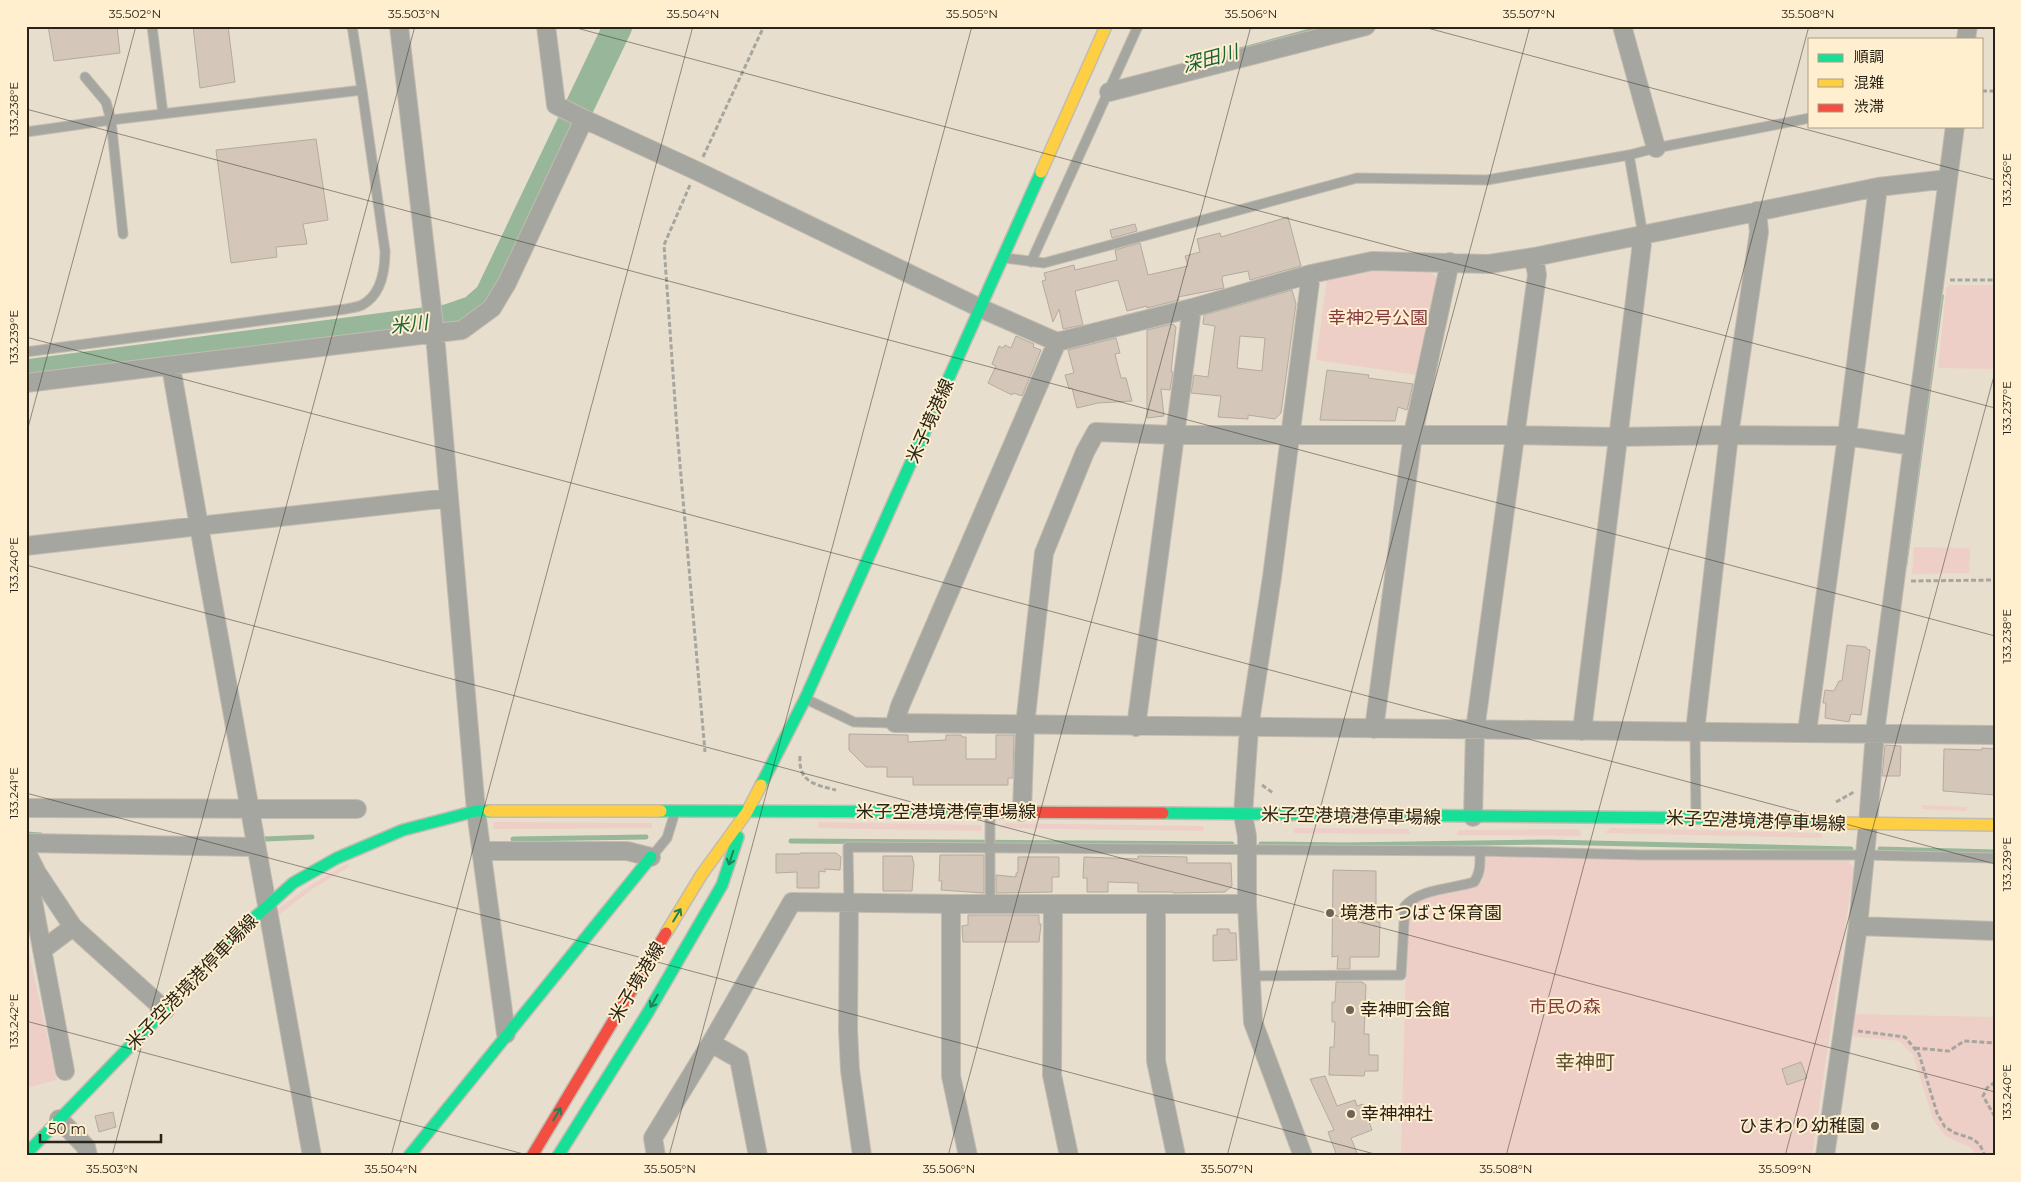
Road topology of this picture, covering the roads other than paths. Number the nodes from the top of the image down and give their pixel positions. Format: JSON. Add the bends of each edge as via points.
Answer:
{"nodes":[{"id":1,"x":152,"y":26,"type":"edge"},
{"id":2,"x":352,"y":26,"type":"edge"},
{"id":3,"x":399,"y":26,"type":"edge"},
{"id":4,"x":546,"y":26,"type":"edge"},
{"id":5,"x":1106,"y":26,"type":"edge"},
{"id":6,"x":1138,"y":26,"type":"edge"},
{"id":7,"x":1366,"y":26,"type":"edge"},
{"id":8,"x":1622,"y":26,"type":"edge"},
{"id":9,"x":85,"y":77,"type":"dead end"},
{"id":10,"x":362,"y":90,"type":"junction"},
{"id":11,"x":1109,"y":92,"type":"junction"},
{"id":12,"x":163,"y":114,"type":"junction"},
{"id":13,"x":1808,"y":118,"type":"edge"},
{"id":14,"x":584,"y":119,"type":"junction"},
{"id":15,"x":111,"y":120,"type":"junction"},
{"id":16,"x":1955,"y":128,"type":"edge"},
{"id":17,"x":26,"y":132,"type":"edge"},
{"id":18,"x":1656,"y":148,"type":"junction"},
{"id":19,"x":1629,"y":155,"type":"junction"},
{"id":20,"x":1948,"y":179,"type":"junction"},
{"id":21,"x":1878,"y":187,"type":"junction"},
{"id":22,"x":1757,"y":211,"type":"junction"},
{"id":23,"x":123,"y":234,"type":"dead end"},
{"id":24,"x":1643,"y":235,"type":"junction"},
{"id":25,"x":1534,"y":256,"type":"junction"},
{"id":26,"x":1004,"y":258,"type":"junction"},
{"id":27,"x":1031,"y":262,"type":"junction"},
{"id":28,"x":1450,"y":262,"type":"junction"},
{"id":29,"x":1311,"y":274,"type":"junction"},
{"id":30,"x":980,"y":308,"type":"junction"},
{"id":31,"x":1192,"y":308,"type":"junction"},
{"id":32,"x":435,"y":335,"type":"junction"},
{"id":33,"x":1057,"y":342,"type":"junction"},
{"id":34,"x":26,"y":352,"type":"edge"},
{"id":35,"x":171,"y":367,"type":"junction"},
{"id":36,"x":26,"y":383,"type":"edge"},
{"id":37,"x":1289,"y":434,"type":"junction"},
{"id":38,"x":1413,"y":434,"type":"junction"},
{"id":39,"x":1174,"y":435,"type":"junction"},
{"id":40,"x":1515,"y":435,"type":"junction"},
{"id":41,"x":1728,"y":435,"type":"junction"},
{"id":42,"x":1847,"y":436,"type":"junction"},
{"id":43,"x":1618,"y":438,"type":"junction"},
{"id":44,"x":1913,"y":446,"type":"junction"},
{"id":45,"x":448,"y":498,"type":"junction"},
{"id":46,"x":199,"y":526,"type":"junction"},
{"id":47,"x":26,"y":546,"type":"edge"},
{"id":48,"x":806,"y":699,"type":"junction"},
{"id":49,"x":896,"y":723,"type":"junction"},
{"id":50,"x":1024,"y":724,"type":"junction"},
{"id":51,"x":1136,"y":727,"type":"junction"},
{"id":52,"x":1249,"y":728,"type":"junction"},
{"id":53,"x":1374,"y":729,"type":"junction"},
{"id":54,"x":1475,"y":730,"type":"junction"},
{"id":55,"x":1582,"y":731,"type":"junction"},
{"id":56,"x":1695,"y":731,"type":"junction"},
{"id":57,"x":1806,"y":732,"type":"junction"},
{"id":58,"x":1875,"y":732,"type":"junction"},
{"id":59,"x":1995,"y":735,"type":"edge"},
{"id":60,"x":26,"y":808,"type":"edge"},
{"id":61,"x":250,"y":808,"type":"junction"},
{"id":62,"x":357,"y":809,"type":"dead end"},
{"id":63,"x":476,"y":811,"type":"junction"},
{"id":64,"x":675,"y":812,"type":"junction"},
{"id":65,"x":747,"y":812,"type":"junction"},
{"id":66,"x":990,"y":812,"type":"junction"},
{"id":67,"x":1022,"y":812,"type":"junction"},
{"id":68,"x":1243,"y":815,"type":"junction"},
{"id":69,"x":1473,"y":817,"type":"junction"},
{"id":70,"x":1696,"y":818,"type":"junction"},
{"id":71,"x":1868,"y":824,"type":"junction"},
{"id":72,"x":1995,"y":825,"type":"edge"},
{"id":73,"x":26,"y":843,"type":"edge"},
{"id":74,"x":255,"y":847,"type":"junction"},
{"id":75,"x":990,"y":847,"type":"junction"},
{"id":76,"x":26,"y":851,"type":"edge"},
{"id":77,"x":481,"y":851,"type":"junction"},
{"id":78,"x":1246,"y":851,"type":"junction"},
{"id":79,"x":1480,"y":851,"type":"junction"},
{"id":80,"x":1865,"y":855,"type":"junction"},
{"id":81,"x":651,"y":857,"type":"junction"},
{"id":82,"x":1995,"y":858,"type":"edge"},
{"id":83,"x":26,"y":864,"type":"edge"},
{"id":84,"x":849,"y":903,"type":"junction"},
{"id":85,"x":990,"y":903,"type":"junction"},
{"id":86,"x":951,"y":904,"type":"junction"},
{"id":87,"x":1053,"y":904,"type":"junction"},
{"id":88,"x":1156,"y":904,"type":"junction"},
{"id":89,"x":1247,"y":904,"type":"junction"},
{"id":90,"x":267,"y":906,"type":"junction"},
{"id":91,"x":1858,"y":926,"type":"junction"},
{"id":92,"x":73,"y":928,"type":"junction"},
{"id":93,"x":1995,"y":932,"type":"edge"},
{"id":94,"x":42,"y":950,"type":"junction"},
{"id":95,"x":1251,"y":976,"type":"junction"},
{"id":96,"x":165,"y":1010,"type":"junction"},
{"id":97,"x":506,"y":1034,"type":"junction"},
{"id":98,"x":711,"y":1043,"type":"junction"},
{"id":99,"x":65,"y":1071,"type":"dead end"},
{"id":100,"x":59,"y":1119,"type":"junction"},
{"id":101,"x":26,"y":1154,"type":"edge"},
{"id":102,"x":411,"y":1155,"type":"edge"},
{"id":103,"x":88,"y":1156,"type":"edge"},
{"id":104,"x":312,"y":1156,"type":"edge"},
{"id":105,"x":532,"y":1156,"type":"edge"},
{"id":106,"x":558,"y":1156,"type":"edge"},
{"id":107,"x":656,"y":1156,"type":"edge"},
{"id":108,"x":758,"y":1156,"type":"edge"},
{"id":109,"x":862,"y":1156,"type":"edge"},
{"id":110,"x":968,"y":1156,"type":"edge"},
{"id":111,"x":1069,"y":1156,"type":"edge"},
{"id":112,"x":1176,"y":1156,"type":"edge"},
{"id":113,"x":1303,"y":1156,"type":"edge"},
{"id":114,"x":1825,"y":1156,"type":"edge"}],
"edges":[{"from":1,"to":12,"type":"lane"},
{"from":2,"to":10,"type":"lane"},
{"from":3,"to":32,"type":"street"},
{"from":4,"to":14,"type":"street","via":[[556,105]]},
{"from":5,"to":26,"type":"main road","name":"米子境港線"},
{"from":6,"to":11,"type":"lane"},
{"from":7,"to":11,"type":"street"},
{"from":8,"to":18,"type":"street"},
{"from":9,"to":15,"type":"lane","via":[[106,102]]},
{"from":10,"to":12,"type":"lane"},
{"from":10,"to":34,"type":"lane","via":[[385,251],[385,268],[380,283],[362,305]]},
{"from":11,"to":27,"type":"lane"},
{"from":12,"to":15,"type":"lane"},
{"from":13,"to":18,"type":"lane"},
{"from":14,"to":30,"type":"street"},
{"from":14,"to":32,"type":"street","via":[[507,283],[492,308],[462,330]]},
{"from":15,"to":17,"type":"lane"},
{"from":15,"to":23,"type":"lane"},
{"from":16,"to":20,"type":"street"},
{"from":18,"to":19,"type":"lane"},
{"from":19,"to":24,"type":"lane"},
{"from":19,"to":27,"type":"lane","via":[[1487,180],[1357,178],[1044,263]]},
{"from":20,"to":21,"type":"street"},
{"from":20,"to":44,"type":"street"},
{"from":21,"to":22,"type":"street"},
{"from":21,"to":42,"type":"street"},
{"from":22,"to":24,"type":"street"},
{"from":22,"to":41,"type":"street","via":[[1759,232]]},
{"from":24,"to":25,"type":"street"},
{"from":24,"to":43,"type":"street"},
{"from":25,"to":28,"type":"street","via":[[1489,264]]},
{"from":25,"to":40,"type":"street","via":[[1537,275]]},
{"from":26,"to":27,"type":"lane"},
{"from":26,"to":30,"type":"main road","name":"米子境港線"},
{"from":28,"to":29,"type":"street","via":[[1372,261]]},
{"from":28,"to":38,"type":"street"},
{"from":29,"to":31,"type":"street"},
{"from":29,"to":37,"type":"street"},
{"from":30,"to":33,"type":"street"},
{"from":30,"to":48,"type":"main road","name":"米子境港線"},
{"from":31,"to":33,"type":"street"},
{"from":31,"to":39,"type":"street"},
{"from":32,"to":35,"type":"street"},
{"from":32,"to":45,"type":"street"},
{"from":33,"to":49,"type":"street","via":[[900,706]]},
{"from":35,"to":36,"type":"street"},
{"from":35,"to":46,"type":"street"},
{"from":37,"to":38,"type":"street"},
{"from":37,"to":39,"type":"street"},
{"from":37,"to":52,"type":"street"},
{"from":38,"to":40,"type":"street"},
{"from":38,"to":53,"type":"street"},
{"from":39,"to":50,"type":"street","via":[[1096,432],[1044,553]]},
{"from":39,"to":51,"type":"street"},
{"from":40,"to":43,"type":"street"},
{"from":40,"to":54,"type":"street"},
{"from":41,"to":42,"type":"street"},
{"from":41,"to":43,"type":"street"},
{"from":41,"to":56,"type":"street"},
{"from":42,"to":44,"type":"street"},
{"from":42,"to":57,"type":"street"},
{"from":43,"to":55,"type":"street"},
{"from":44,"to":58,"type":"street"},
{"from":45,"to":46,"type":"street"},
{"from":45,"to":63,"type":"street"},
{"from":46,"to":47,"type":"street"},
{"from":46,"to":61,"type":"street"},
{"from":48,"to":49,"type":"lane","via":[[854,722]]},
{"from":48,"to":65,"type":"main road","name":"米子境港線"},
{"from":49,"to":50,"type":"street"},
{"from":50,"to":51,"type":"street"},
{"from":50,"to":67,"type":"street"},
{"from":51,"to":52,"type":"street"},
{"from":52,"to":53,"type":"street"},
{"from":52,"to":68,"type":"street"},
{"from":53,"to":54,"type":"street"},
{"from":54,"to":55,"type":"street"},
{"from":54,"to":69,"type":"street"},
{"from":55,"to":56,"type":"street"},
{"from":56,"to":57,"type":"street"},
{"from":56,"to":70,"type":"lane"},
{"from":57,"to":58,"type":"street"},
{"from":58,"to":59,"type":"street"},
{"from":58,"to":71,"type":"street"},
{"from":60,"to":61,"type":"street"},
{"from":61,"to":62,"type":"street"},
{"from":61,"to":74,"type":"street"},
{"from":63,"to":64,"type":"main road","name":"米子空港境港停車場線"},
{"from":63,"to":77,"type":"street"},
{"from":63,"to":90,"type":"main road","name":"米子空港境港停車場線","via":[[403,830],[337,858],[293,883]]},
{"from":64,"to":65,"type":"main road","name":"米子空港境港停車場線"},
{"from":64,"to":81,"type":"lane","via":[[668,838]]},
{"from":65,"to":66,"type":"main road","name":"米子空港境港停車場線"},
{"from":105,"to":65,"type":"main road","name":"米子境港線","one_way":true,"via":[[702,874]]},
{"from":65,"to":106,"type":"main road","name":"米子境港線","one_way":true,"via":[[722,885],[647,1014]]},
{"from":66,"to":67,"type":"main road","name":"米子空港境港停車場線"},
{"from":66,"to":75,"type":"lane"},
{"from":67,"to":68,"type":"main road","name":"米子空港境港停車場線"},
{"from":68,"to":69,"type":"main road","name":"米子空港境港停車場線"},
{"from":68,"to":78,"type":"street"},
{"from":69,"to":70,"type":"main road","name":"米子空港境港停車場線"},
{"from":70,"to":71,"type":"main road","name":"米子空港境港停車場線"},
{"from":71,"to":72,"type":"main road","name":"米子空港境港停車場線"},
{"from":71,"to":80,"type":"street"},
{"from":73,"to":74,"type":"street"},
{"from":74,"to":90,"type":"street"},
{"from":75,"to":78,"type":"lane"},
{"from":75,"to":84,"type":"lane","via":[[848,847]]},
{"from":75,"to":85,"type":"lane"},
{"from":76,"to":92,"type":"street"},
{"from":77,"to":81,"type":"street","via":[[627,851]]},
{"from":77,"to":97,"type":"street"},
{"from":78,"to":79,"type":"lane"},
{"from":78,"to":89,"type":"street"},
{"from":79,"to":80,"type":"lane"},
{"from":79,"to":95,"type":"lane","via":[[1480,869],[1474,882],[1429,892],[1415,897],[1405,906],[1401,975]]},
{"from":80,"to":82,"type":"lane"},
{"from":80,"to":91,"type":"street"},
{"from":81,"to":97,"type":"main road"},
{"from":83,"to":94,"type":"street"},
{"from":84,"to":86,"type":"street"},
{"from":84,"to":98,"type":"street","via":[[792,902]]},
{"from":84,"to":109,"type":"street","via":[[850,1070]]},
{"from":85,"to":86,"type":"street"},
{"from":85,"to":87,"type":"street"},
{"from":86,"to":110,"type":"street","via":[[951,1076]]},
{"from":87,"to":88,"type":"street"},
{"from":87,"to":111,"type":"street","via":[[1052,1075]]},
{"from":88,"to":89,"type":"street"},
{"from":88,"to":112,"type":"street","via":[[1156,1060]]},
{"from":89,"to":95,"type":"street"},
{"from":90,"to":96,"type":"main road","name":"米子空港境港停車場線","via":[[224,945]]},
{"from":90,"to":104,"type":"street"},
{"from":91,"to":93,"type":"street"},
{"from":91,"to":114,"type":"street"},
{"from":92,"to":94,"type":"street"},
{"from":92,"to":96,"type":"street"},
{"from":94,"to":99,"type":"street"},
{"from":95,"to":113,"type":"street","via":[[1253,1022]]},
{"from":96,"to":100,"type":"main road","name":"米子空港境港停車場線"},
{"from":97,"to":102,"type":"main road"},
{"from":98,"to":107,"type":"street","via":[[653,1138]]},
{"from":98,"to":108,"type":"street","via":[[739,1059]]},
{"from":100,"to":101,"type":"main road","name":"米子空港境港停車場線"},
{"from":100,"to":103,"type":"street","via":[[86,1147]]}]}
